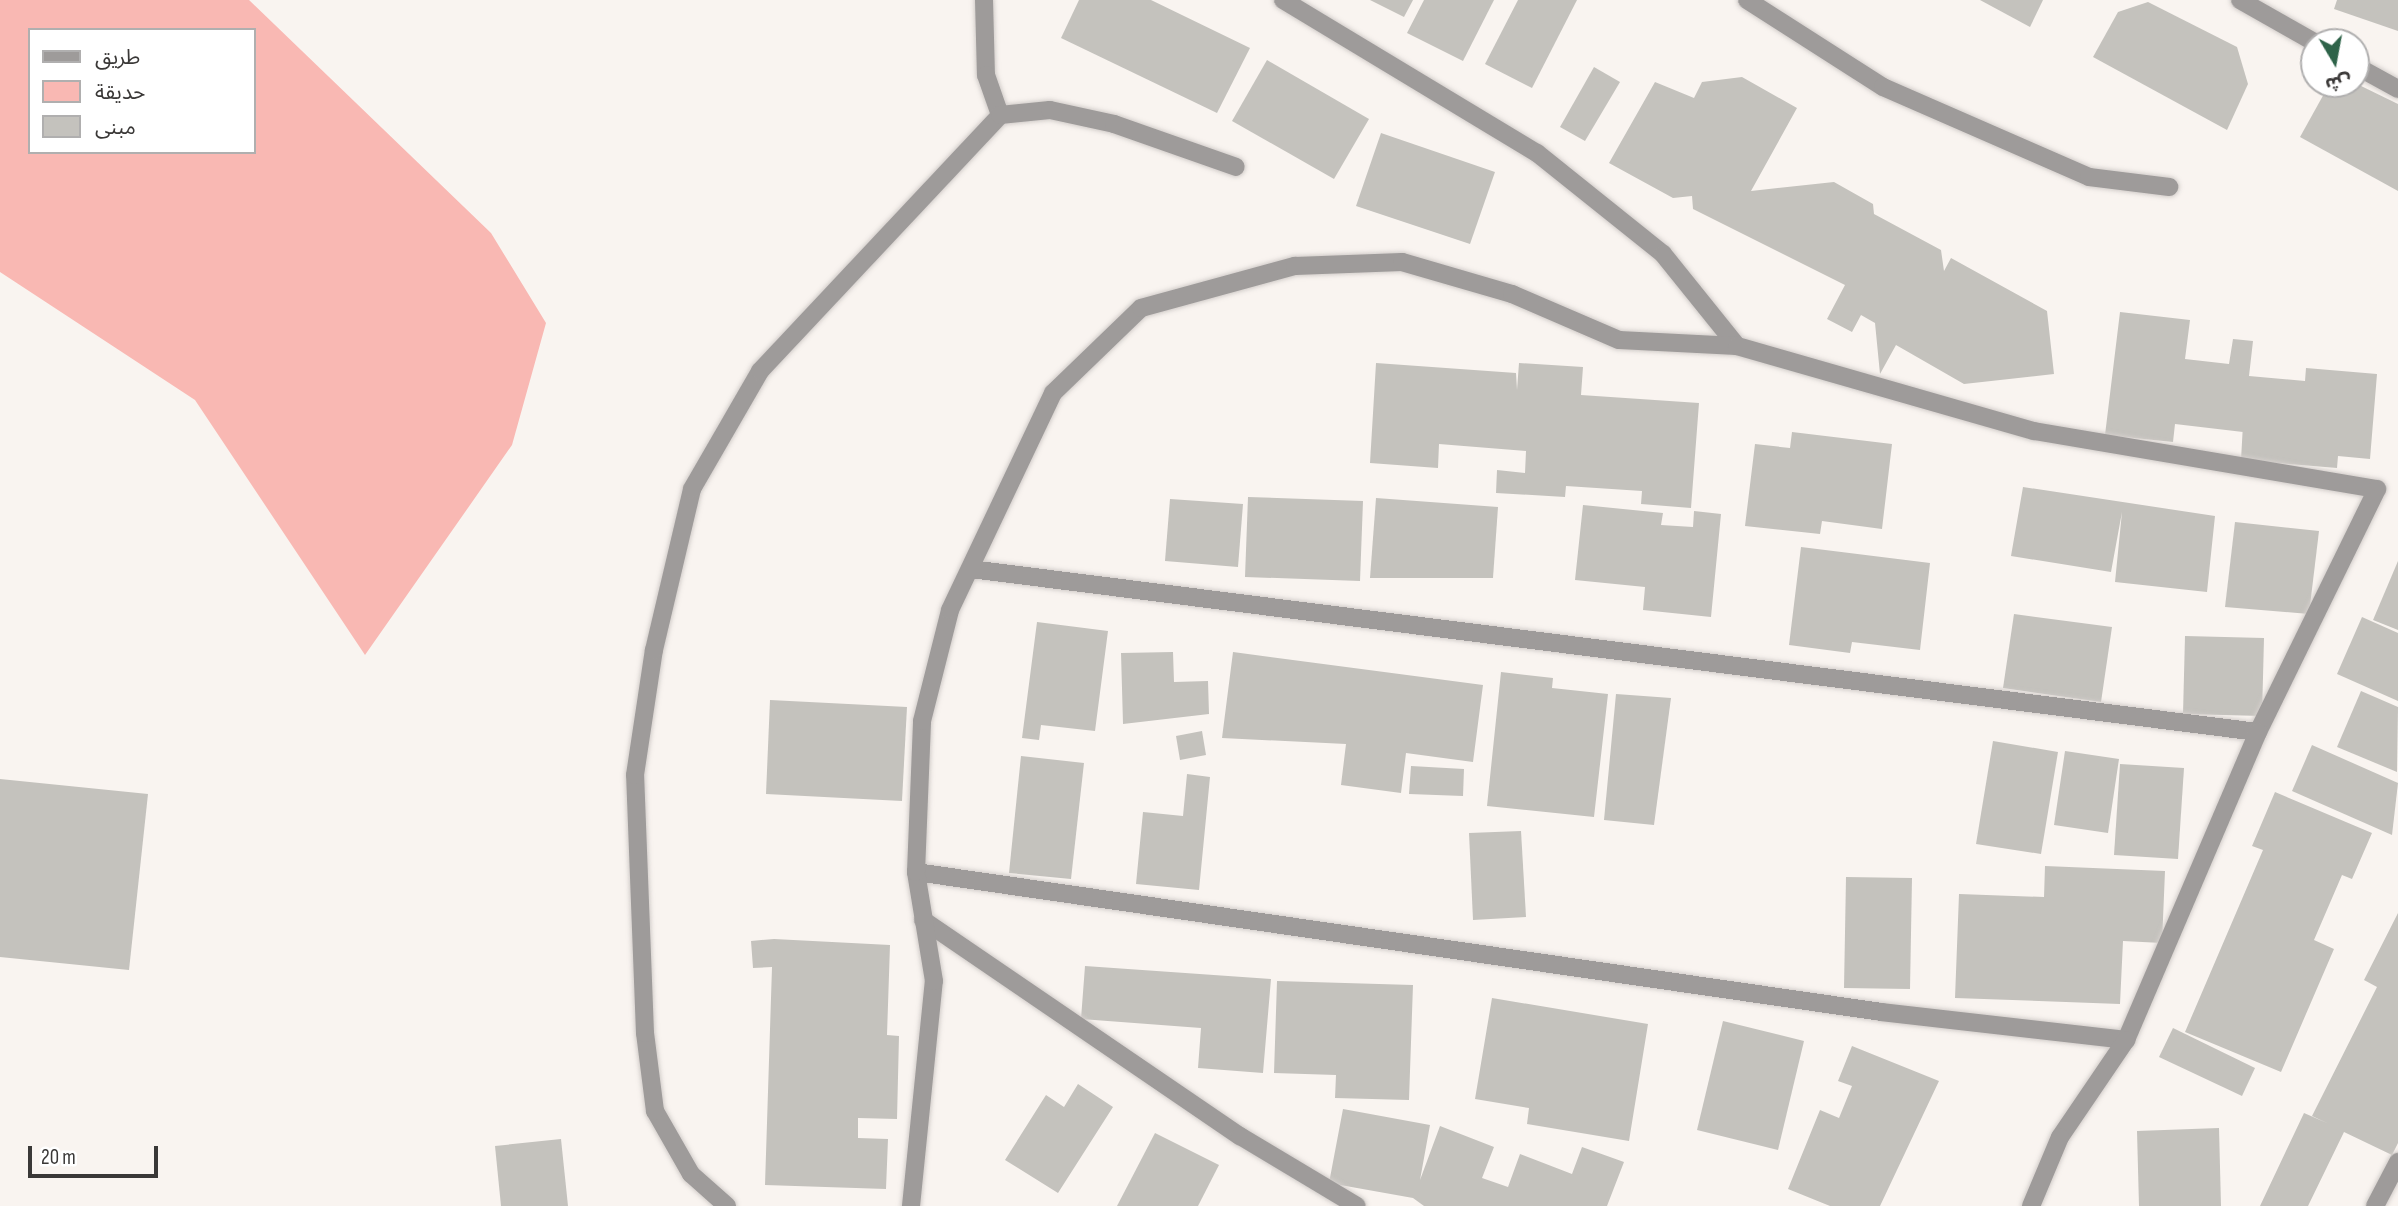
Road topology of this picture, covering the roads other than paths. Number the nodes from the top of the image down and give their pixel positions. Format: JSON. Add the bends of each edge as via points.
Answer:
{"nodes":[{"id":1,"x":984,"y":0,"type":"edge"},
{"id":2,"x":1283,"y":0,"type":"edge"},
{"id":3,"x":1746,"y":0,"type":"edge"},
{"id":4,"x":2240,"y":0,"type":"edge"},
{"id":5,"x":2300,"y":34,"type":"edge"},
{"id":6,"x":2370,"y":74,"type":"edge"},
{"id":7,"x":2398,"y":89,"type":"edge"},
{"id":8,"x":1000,"y":115,"type":"junction"},
{"id":9,"x":1236,"y":167,"type":"dead end"},
{"id":10,"x":2169,"y":187,"type":"dead end"},
{"id":11,"x":1737,"y":346,"type":"junction"},
{"id":12,"x":971,"y":569,"type":"junction"},
{"id":13,"x":2258,"y":732,"type":"junction"},
{"id":14,"x":916,"y":872,"type":"junction"},
{"id":15,"x":923,"y":920,"type":"junction"},
{"id":16,"x":2126,"y":1040,"type":"junction"},
{"id":17,"x":2398,"y":1162,"type":"edge"},
{"id":18,"x":727,"y":1206,"type":"edge"},
{"id":19,"x":911,"y":1206,"type":"edge"},
{"id":20,"x":1357,"y":1206,"type":"edge"},
{"id":21,"x":2031,"y":1206,"type":"edge"},
{"id":22,"x":2375,"y":1206,"type":"edge"}],
"edges":[{"from":1,"to":8,"type":"street","via":[[986,75]]},
{"from":2,"to":11,"type":"street","via":[[1537,153],[1663,254]]},
{"from":3,"to":10,"type":"street","via":[[1883,87],[2089,177]]},
{"from":4,"to":5,"type":"street"},
{"from":6,"to":7,"type":"street"},
{"from":8,"to":9,"type":"street","via":[[1050,110],[1114,124]]},
{"from":8,"to":18,"type":"street","via":[[760,371],[692,489],[654,650],[635,775],[645,1033],[655,1111],[691,1174]]},
{"from":11,"to":12,"type":"street","via":[[1619,340],[1512,293],[1402,262],[1295,267],[1211,284],[1141,307],[1054,393]]},
{"from":11,"to":13,"type":"street","via":[[2034,431],[2376,489]]},
{"from":12,"to":13,"type":"street"},
{"from":12,"to":14,"type":"street","via":[[950,610],[922,721]]},
{"from":13,"to":16,"type":"street"},
{"from":14,"to":15,"type":"street"},
{"from":14,"to":16,"type":"street","via":[[1867,1010]]},
{"from":15,"to":19,"type":"street","via":[[934,981]]},
{"from":15,"to":20,"type":"street","via":[[1240,1136]]},
{"from":16,"to":21,"type":"street","via":[[2060,1137]]},
{"from":17,"to":22,"type":"street"}]}
